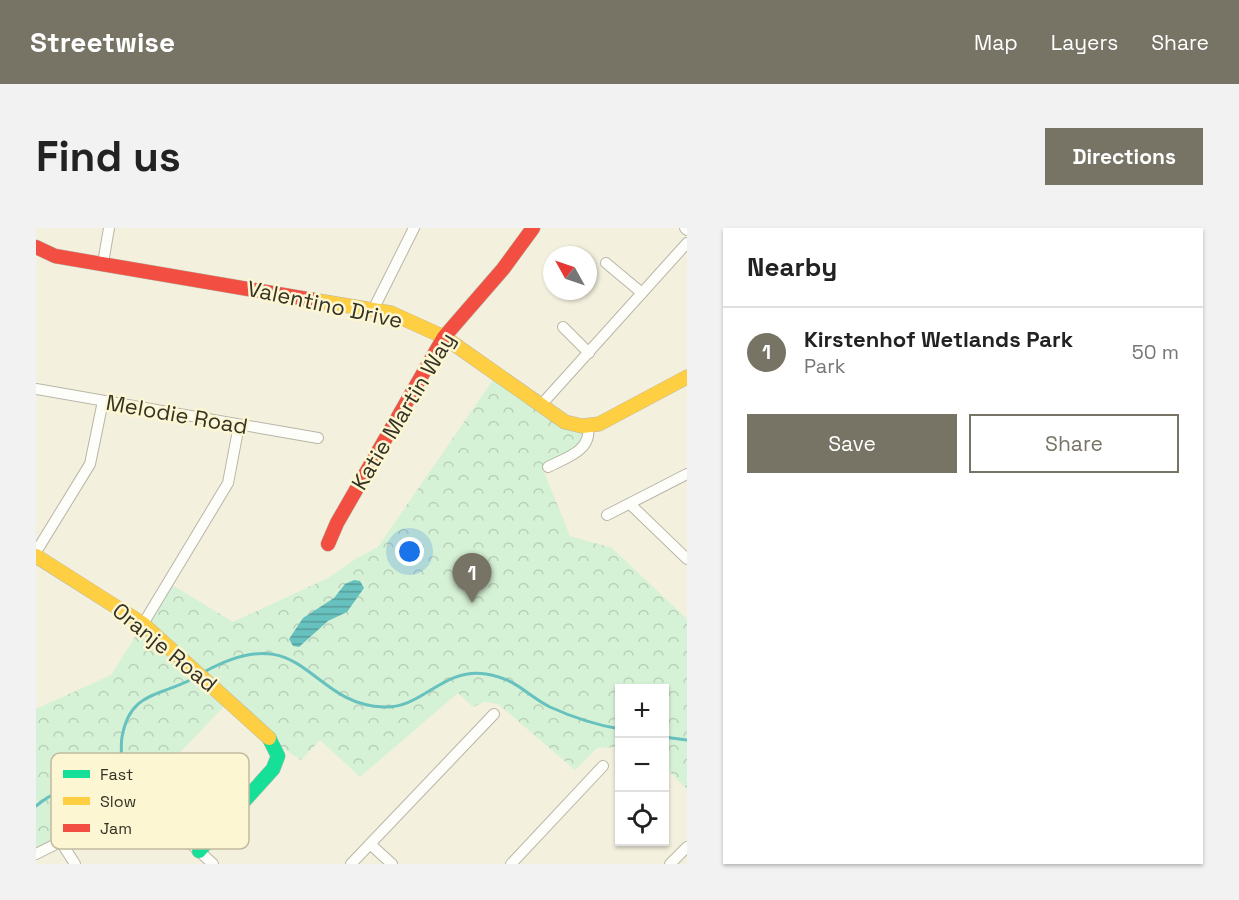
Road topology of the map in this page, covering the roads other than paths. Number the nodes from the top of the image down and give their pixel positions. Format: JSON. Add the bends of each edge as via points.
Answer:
{"nodes":[{"id":1,"x":109,"y":228,"type":"edge"},
{"id":2,"x":414,"y":228,"type":"edge"},
{"id":3,"x":533,"y":228,"type":"edge"},
{"id":4,"x":687,"y":243,"type":"edge"},
{"id":5,"x":36,"y":248,"type":"edge"},
{"id":6,"x":103,"y":263,"type":"junction"},
{"id":7,"x":606,"y":263,"type":"dead end"},
{"id":8,"x":642,"y":293,"type":"junction"},
{"id":9,"x":373,"y":310,"type":"junction"},
{"id":10,"x":563,"y":327,"type":"dead end"},
{"id":11,"x":444,"y":338,"type":"junction"},
{"id":12,"x":589,"y":353,"type":"junction"},
{"id":13,"x":687,"y":376,"type":"edge"},
{"id":14,"x":36,"y":389,"type":"edge"},
{"id":15,"x":103,"y":401,"type":"junction"},
{"id":16,"x":541,"y":405,"type":"junction"},
{"id":17,"x":239,"y":425,"type":"junction"},
{"id":18,"x":588,"y":427,"type":"junction"},
{"id":19,"x":318,"y":438,"type":"dead end"},
{"id":20,"x":548,"y":467,"type":"dead end"},
{"id":21,"x":687,"y":474,"type":"edge"},
{"id":22,"x":631,"y":505,"type":"junction"},
{"id":23,"x":607,"y":515,"type":"dead end"},
{"id":24,"x":328,"y":544,"type":"dead end"},
{"id":25,"x":36,"y":554,"type":"edge"},
{"id":26,"x":687,"y":559,"type":"edge"},
{"id":27,"x":143,"y":624,"type":"junction"},
{"id":28,"x":494,"y":714,"type":"dead end"},
{"id":29,"x":603,"y":766,"type":"dead end"},
{"id":30,"x":249,"y":796,"type":"edge"},
{"id":31,"x":370,"y":844,"type":"junction"},
{"id":32,"x":51,"y":847,"type":"edge"},
{"id":33,"x":687,"y":847,"type":"edge"},
{"id":34,"x":65,"y":849,"type":"edge"},
{"id":35,"x":199,"y":851,"type":"edge"},
{"id":36,"x":36,"y":855,"type":"edge"},
{"id":37,"x":75,"y":864,"type":"edge"},
{"id":38,"x":213,"y":864,"type":"edge"},
{"id":39,"x":351,"y":864,"type":"edge"},
{"id":40,"x":392,"y":864,"type":"edge"},
{"id":41,"x":511,"y":864,"type":"edge"},
{"id":42,"x":670,"y":864,"type":"edge"}],
"edges":[{"from":1,"to":6,"type":"street"},
{"from":2,"to":9,"type":"street"},
{"from":3,"to":11,"type":"street","name":"Katie Martin Way"},
{"from":4,"to":8,"type":"street"},
{"from":5,"to":6,"type":"street","name":"Valentino Drive","via":[[46,254]]},
{"from":6,"to":9,"type":"street","name":"Valentino Drive"},
{"from":7,"to":8,"type":"street"},
{"from":8,"to":12,"type":"street"},
{"from":9,"to":11,"type":"street","name":"Valentino Drive","via":[[391,313]]},
{"from":10,"to":12,"type":"street"},
{"from":11,"to":16,"type":"street","name":"Valentino Drive"},
{"from":11,"to":24,"type":"street","name":"Katie Martin Way"},
{"from":12,"to":16,"type":"street"},
{"from":13,"to":18,"type":"street"},
{"from":14,"to":15,"type":"street","name":"Melodie Road"},
{"from":15,"to":17,"type":"street","name":"Melodie Road"},
{"from":15,"to":25,"type":"street","via":[[90,464]]},
{"from":16,"to":18,"type":"street","name":"Valentino Drive","via":[[565,422]]},
{"from":17,"to":19,"type":"street","name":"Melodie Road"},
{"from":17,"to":27,"type":"street","via":[[228,483]]},
{"from":18,"to":20,"type":"street","via":[[584,447]]},
{"from":21,"to":22,"type":"street"},
{"from":22,"to":23,"type":"street"},
{"from":22,"to":26,"type":"street"},
{"from":25,"to":27,"type":"street","name":"Oranje Road"},
{"from":27,"to":30,"type":"street","name":"Oranje Road","via":[[273,742],[278,756],[273,769]]},
{"from":28,"to":31,"type":"street"},
{"from":29,"to":41,"type":"street"},
{"from":31,"to":39,"type":"street"},
{"from":31,"to":40,"type":"street"},
{"from":32,"to":36,"type":"street"},
{"from":33,"to":42,"type":"street"},
{"from":34,"to":37,"type":"street"},
{"from":35,"to":38,"type":"street"}]}
